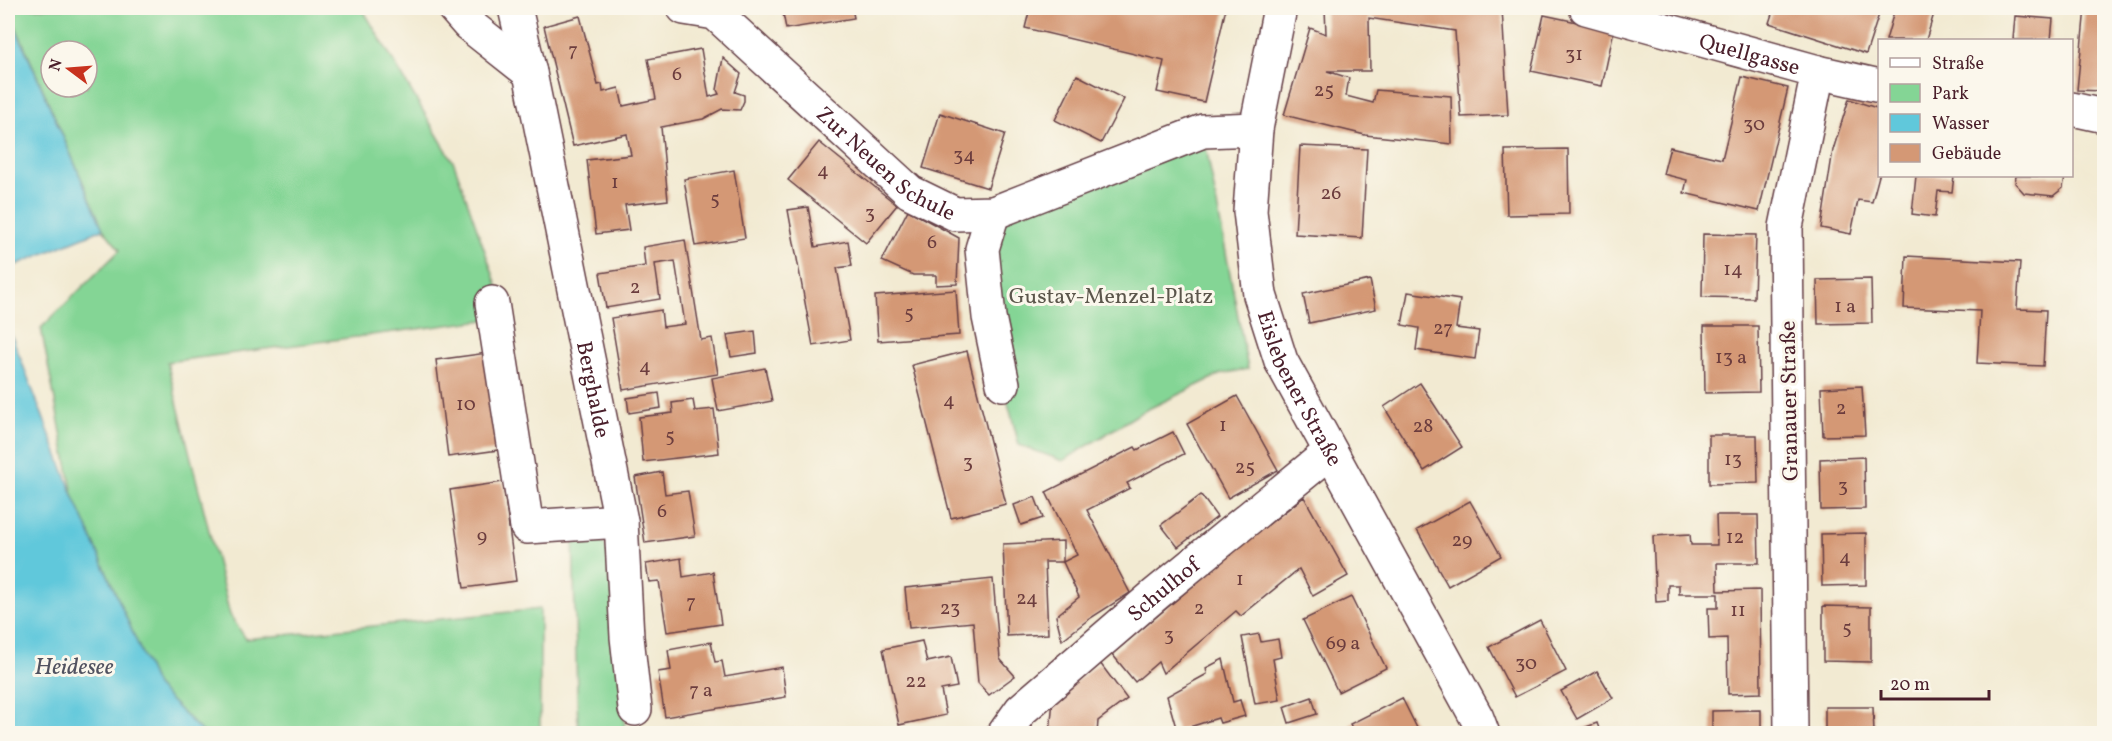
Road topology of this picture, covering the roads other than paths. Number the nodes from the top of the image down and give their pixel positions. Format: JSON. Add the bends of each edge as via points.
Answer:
{"nodes":[{"id":1,"x":454,"y":8,"type":"edge"},
{"id":2,"x":515,"y":8,"type":"edge"},
{"id":3,"x":684,"y":8,"type":"edge"},
{"id":4,"x":1280,"y":8,"type":"edge"},
{"id":5,"x":1586,"y":8,"type":"edge"},
{"id":6,"x":1818,"y":72,"type":"junction"},
{"id":7,"x":530,"y":73,"type":"junction"},
{"id":8,"x":1878,"y":86,"type":"edge"},
{"id":9,"x":2073,"y":109,"type":"edge"},
{"id":10,"x":2104,"y":116,"type":"edge"},
{"id":11,"x":1256,"y":129,"type":"junction"},
{"id":12,"x":993,"y":213,"type":"junction"},
{"id":13,"x":492,"y":303,"type":"dead end"},
{"id":14,"x":1003,"y":384,"type":"dead end"},
{"id":15,"x":1330,"y":452,"type":"junction"},
{"id":16,"x":621,"y":521,"type":"junction"},
{"id":17,"x":635,"y":709,"type":"dead end"},
{"id":18,"x":1004,"y":734,"type":"edge"},
{"id":19,"x":1483,"y":734,"type":"edge"},
{"id":20,"x":1791,"y":734,"type":"edge"}],
"edges":[{"from":1,"to":7,"type":"street","via":[[468,24]]},
{"from":2,"to":7,"type":"street","name":"Berghalde"},
{"from":3,"to":12,"type":"street","name":"Zur Neuen Schule","via":[[715,14],[910,192],[955,214]]},
{"from":4,"to":11,"type":"street","name":"Eislebener Straße"},
{"from":5,"to":6,"type":"street","name":"Quellgasse"},
{"from":6,"to":8,"type":"street","name":"Quellgasse"},
{"from":6,"to":20,"type":"street","name":"Granauer Straße","via":[[1786,227]]},
{"from":7,"to":16,"type":"street","name":"Berghalde"},
{"from":9,"to":10,"type":"street"},
{"from":11,"to":12,"type":"street","name":"Zur Neuen Schule","via":[[1203,131]]},
{"from":11,"to":15,"type":"street","name":"Eislebener Straße","via":[[1250,211],[1260,295],[1281,361]]},
{"from":12,"to":14,"type":"street","via":[[982,249],[989,317]]},
{"from":13,"to":16,"type":"street","via":[[527,527]]},
{"from":15,"to":18,"type":"street","name":"Schulhof","via":[[1075,663],[1021,710]]},
{"from":15,"to":19,"type":"street","name":"Eislebener Straße"},
{"from":16,"to":17,"type":"street","name":"Berghalde"}]}
